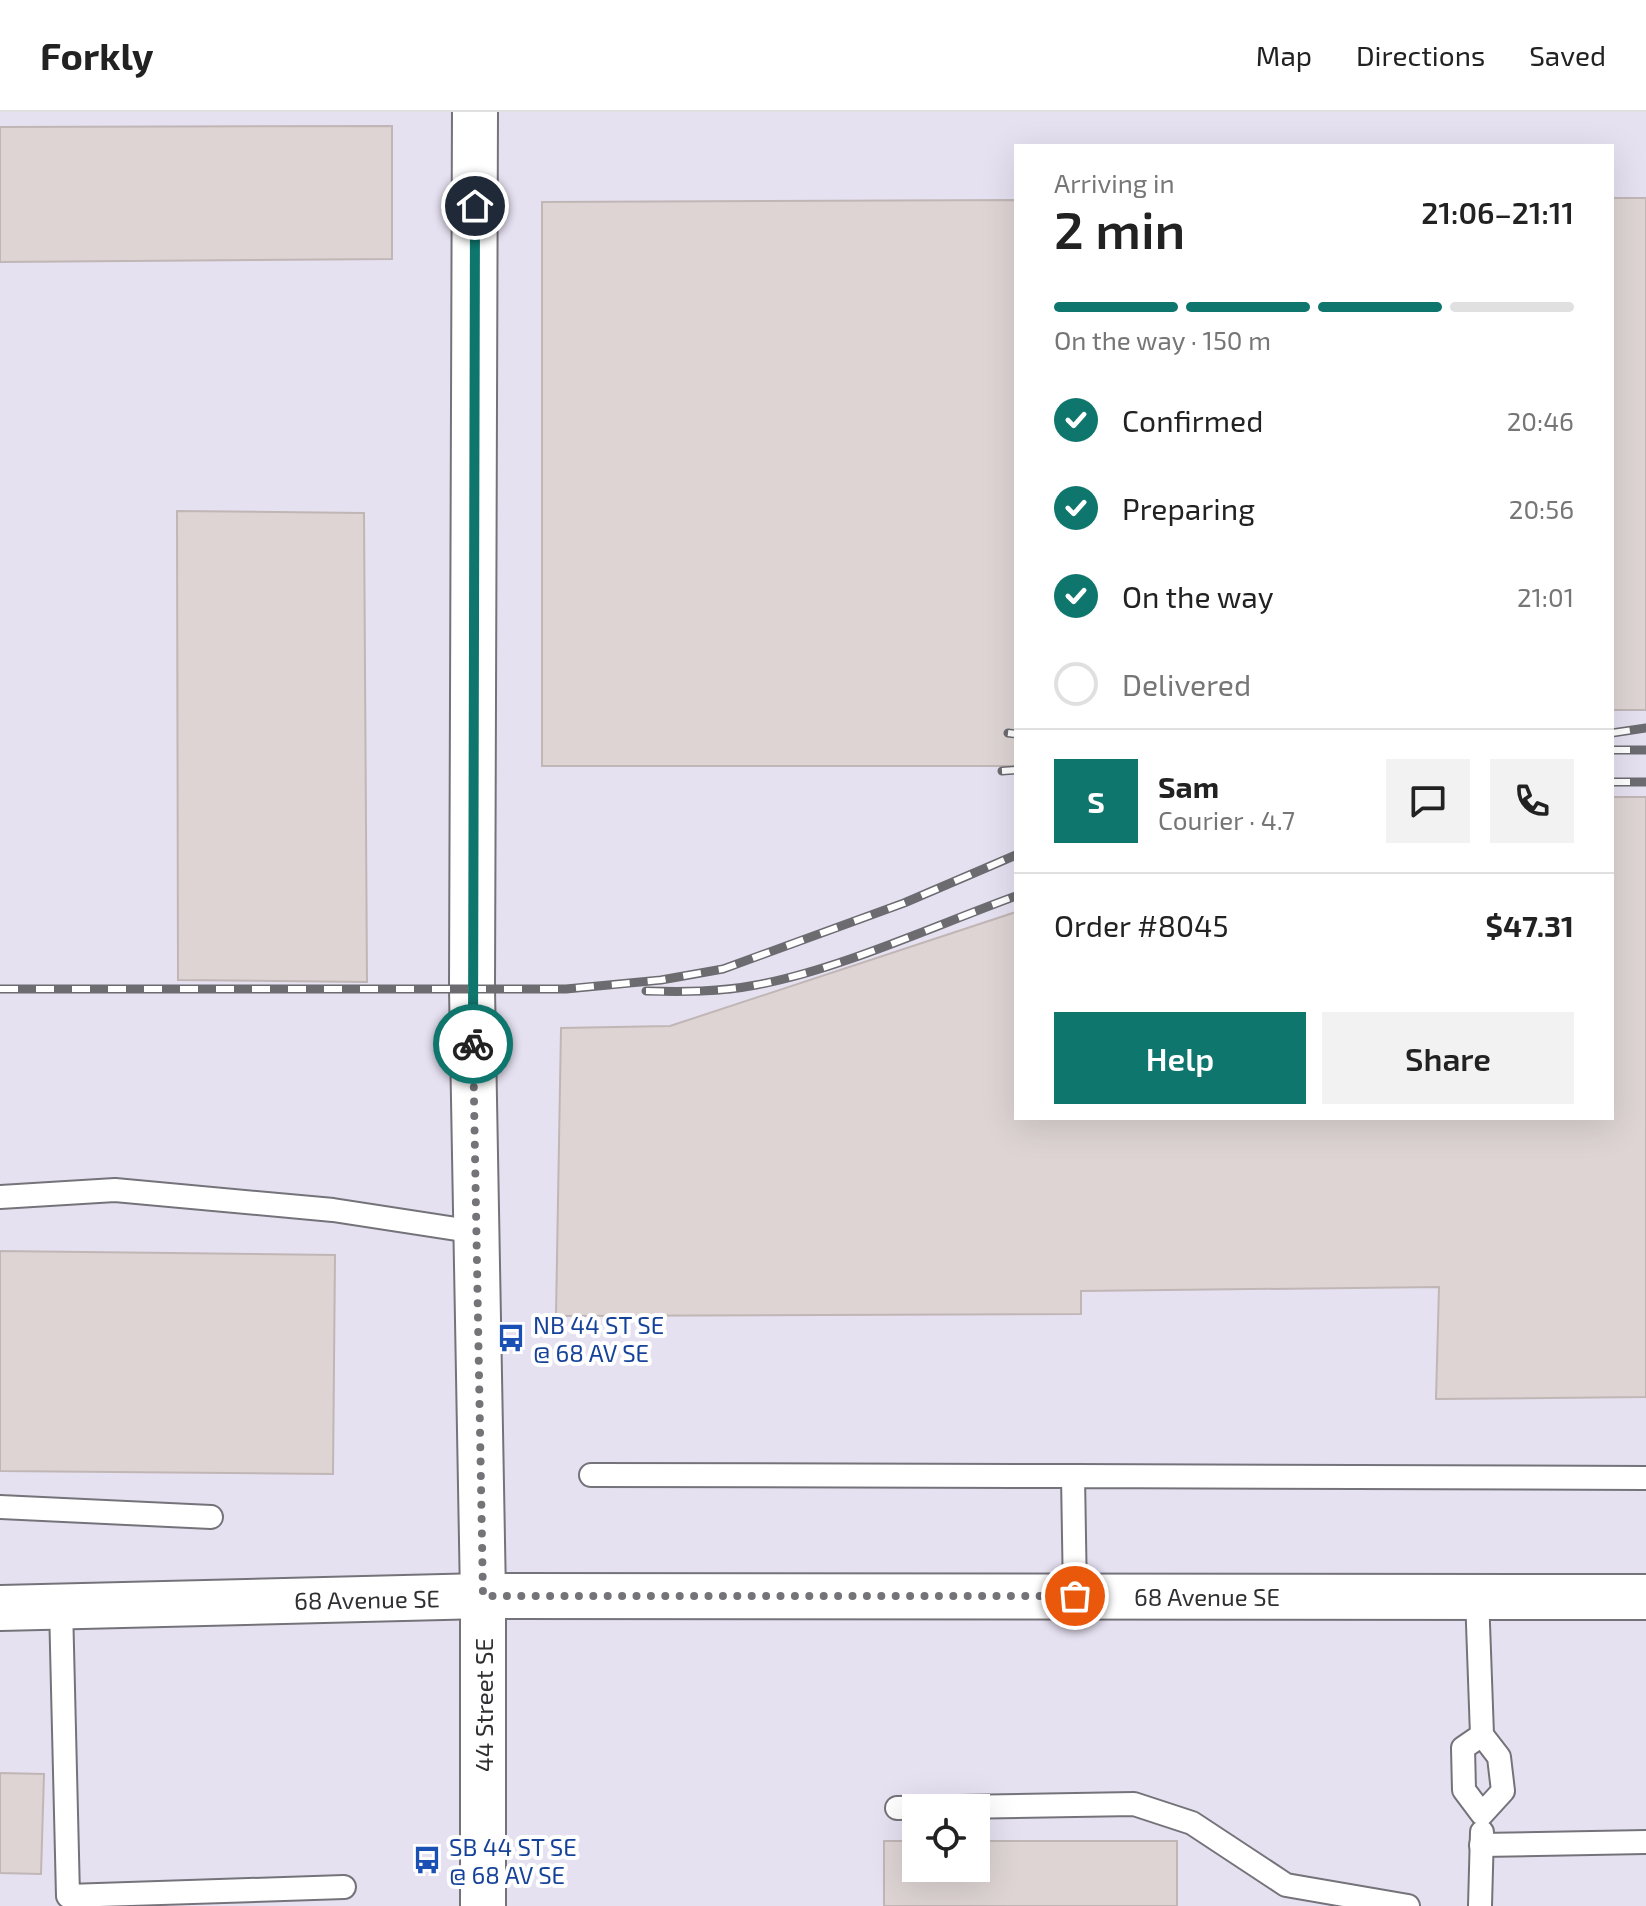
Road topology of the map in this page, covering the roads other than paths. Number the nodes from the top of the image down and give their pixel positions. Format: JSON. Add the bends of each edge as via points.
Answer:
{"nodes":[{"id":1,"x":475,"y":112,"type":"edge"},
{"id":2,"x":0,"y":1197,"type":"edge"},
{"id":3,"x":476,"y":1232,"type":"junction"},
{"id":4,"x":591,"y":1475,"type":"dead end"},
{"id":5,"x":1073,"y":1476,"type":"junction"},
{"id":6,"x":1646,"y":1478,"type":"edge"},
{"id":7,"x":0,"y":1507,"type":"edge"},
{"id":8,"x":211,"y":1517,"type":"dead end"},
{"id":9,"x":483,"y":1596,"type":"junction"},
{"id":10,"x":1075,"y":1596,"type":"junction"},
{"id":11,"x":1477,"y":1596,"type":"junction"},
{"id":12,"x":1646,"y":1597,"type":"edge"},
{"id":13,"x":61,"y":1606,"type":"junction"},
{"id":14,"x":0,"y":1608,"type":"edge"},
{"id":15,"x":1482,"y":1735,"type":"junction"},
{"id":16,"x":897,"y":1808,"type":"dead end"},
{"id":17,"x":1482,"y":1814,"type":"junction"},
{"id":18,"x":1646,"y":1842,"type":"edge"},
{"id":19,"x":1481,"y":1845,"type":"junction"},
{"id":20,"x":344,"y":1887,"type":"dead end"},
{"id":21,"x":483,"y":1906,"type":"edge"},
{"id":22,"x":1408,"y":1906,"type":"edge"},
{"id":23,"x":1480,"y":1906,"type":"edge"}],
"edges":[{"from":1,"to":3,"type":"street","name":"44 Street SE"},
{"from":2,"to":3,"type":"lane","via":[[115,1190],[333,1210]]},
{"from":3,"to":9,"type":"street","name":"44 Street SE"},
{"from":4,"to":5,"type":"lane"},
{"from":5,"to":6,"type":"lane"},
{"from":5,"to":10,"type":"lane"},
{"from":7,"to":8,"type":"lane"},
{"from":9,"to":10,"type":"street","name":"68 Avenue SE"},
{"from":9,"to":13,"type":"street","name":"68 Avenue SE"},
{"from":9,"to":21,"type":"street","name":"44 Street SE"},
{"from":10,"to":11,"type":"street","name":"68 Avenue SE"},
{"from":11,"to":12,"type":"street","name":"68 Avenue SE"},
{"from":11,"to":15,"type":"lane"},
{"from":13,"to":14,"type":"street","name":"68 Avenue SE"},
{"from":13,"to":20,"type":"lane","via":[[68,1896]]},
{"from":15,"to":17,"type":"lane","via":[[1499,1757],[1503,1791]]},
{"from":15,"to":17,"type":"lane","via":[[1463,1748],[1464,1790]]},
{"from":16,"to":22,"type":"lane","via":[[1134,1804],[1192,1823],[1286,1885]]},
{"from":17,"to":19,"type":"lane"},
{"from":18,"to":19,"type":"lane"},
{"from":19,"to":23,"type":"lane"}]}
